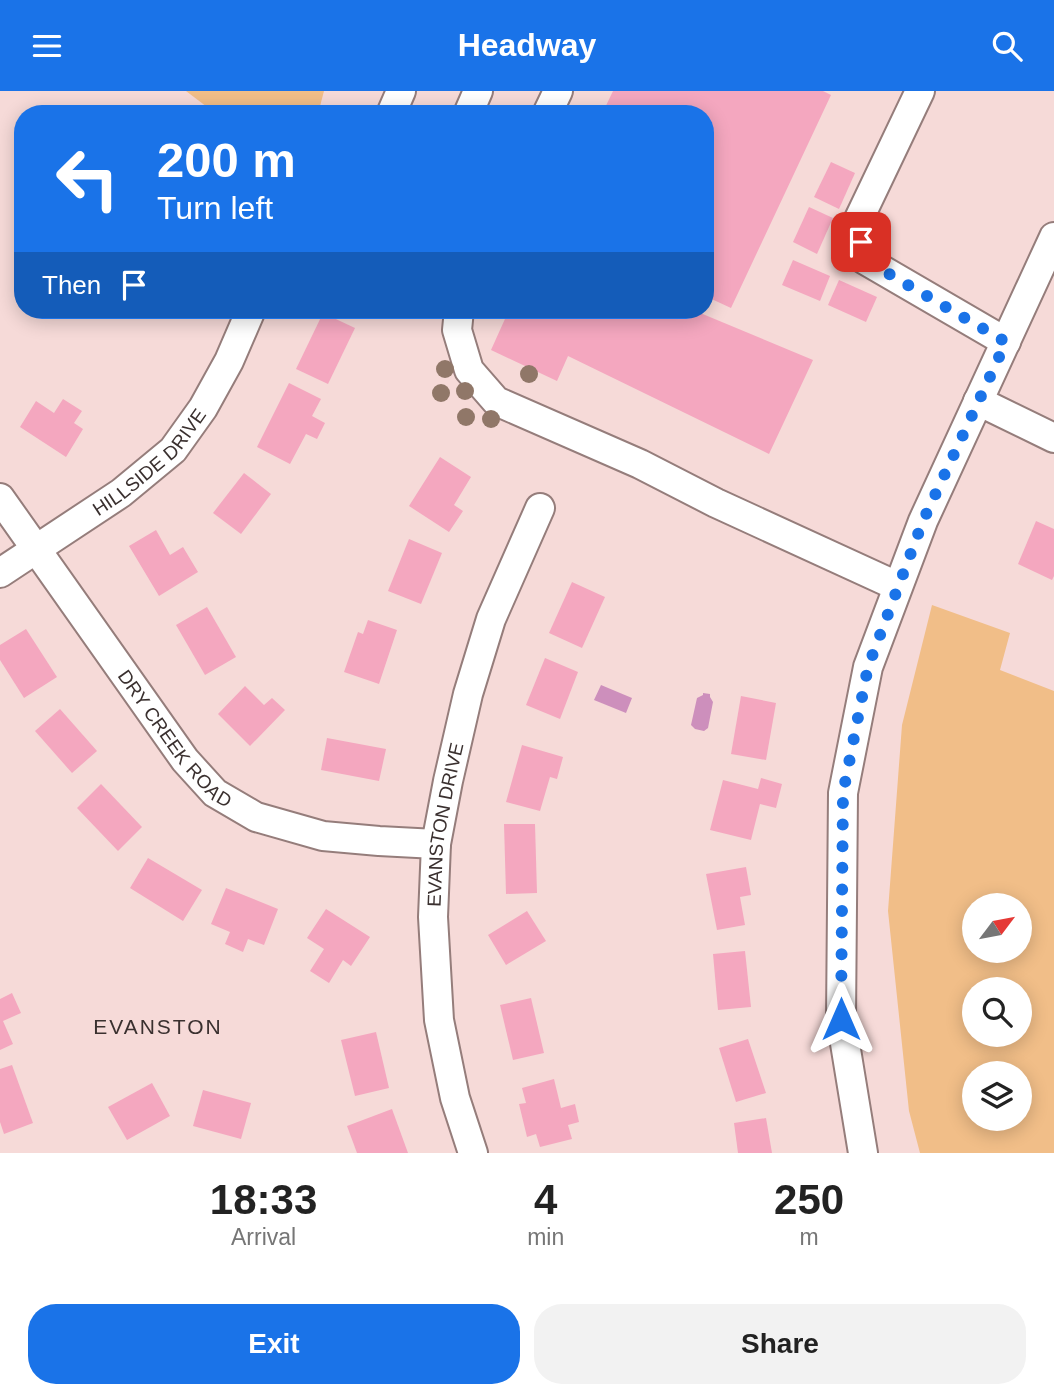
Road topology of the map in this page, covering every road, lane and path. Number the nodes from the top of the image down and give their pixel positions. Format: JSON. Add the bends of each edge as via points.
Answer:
{"nodes":[{"id":1,"x":920,"y":91,"type":"edge"},
{"id":2,"x":1054,"y":237,"type":"edge"},
{"id":3,"x":247,"y":319,"type":"edge"},
{"id":4,"x":458,"y":319,"type":"edge"},
{"id":5,"x":1006,"y":342,"type":"junction"},
{"id":6,"x":978,"y":401,"type":"junction"},
{"id":7,"x":1054,"y":438,"type":"edge"},
{"id":8,"x":0,"y":498,"type":"edge"},
{"id":9,"x":540,"y":508,"type":"dead end"},
{"id":10,"x":37,"y":550,"type":"junction"},
{"id":11,"x":0,"y":573,"type":"edge"},
{"id":12,"x":897,"y":586,"type":"junction"},
{"id":13,"x":436,"y":844,"type":"junction"},
{"id":14,"x":473,"y":1153,"type":"edge"},
{"id":15,"x":863,"y":1153,"type":"edge"}],
"edges":[{"from":1,"to":5,"type":"street","via":[[858,223],[865,260]]},
{"from":2,"to":5,"type":"street"},
{"from":3,"to":10,"type":"street","name":"HILLSIDE DRIVE","via":[[210,396],[173,450],[121,493]]},
{"from":4,"to":12,"type":"street","via":[[469,370],[496,401]]},
{"from":5,"to":6,"type":"street"},
{"from":6,"to":7,"type":"street"},
{"from":6,"to":12,"type":"street"},
{"from":8,"to":10,"type":"street","name":"DRY CREEK ROAD"},
{"from":9,"to":13,"type":"street","name":"EVANSTON DRIVE","via":[[491,619],[468,694]]},
{"from":10,"to":11,"type":"street","name":"HILLSIDE DRIVE"},
{"from":10,"to":13,"type":"street","name":"DRY CREEK ROAD","via":[[185,760],[215,793],[256,817],[323,836]]},
{"from":12,"to":15,"type":"street","via":[[868,667],[843,793],[841,1019]]},
{"from":13,"to":14,"type":"street","name":"EVANSTON DRIVE","via":[[433,916],[439,1020],[455,1098]]}]}
